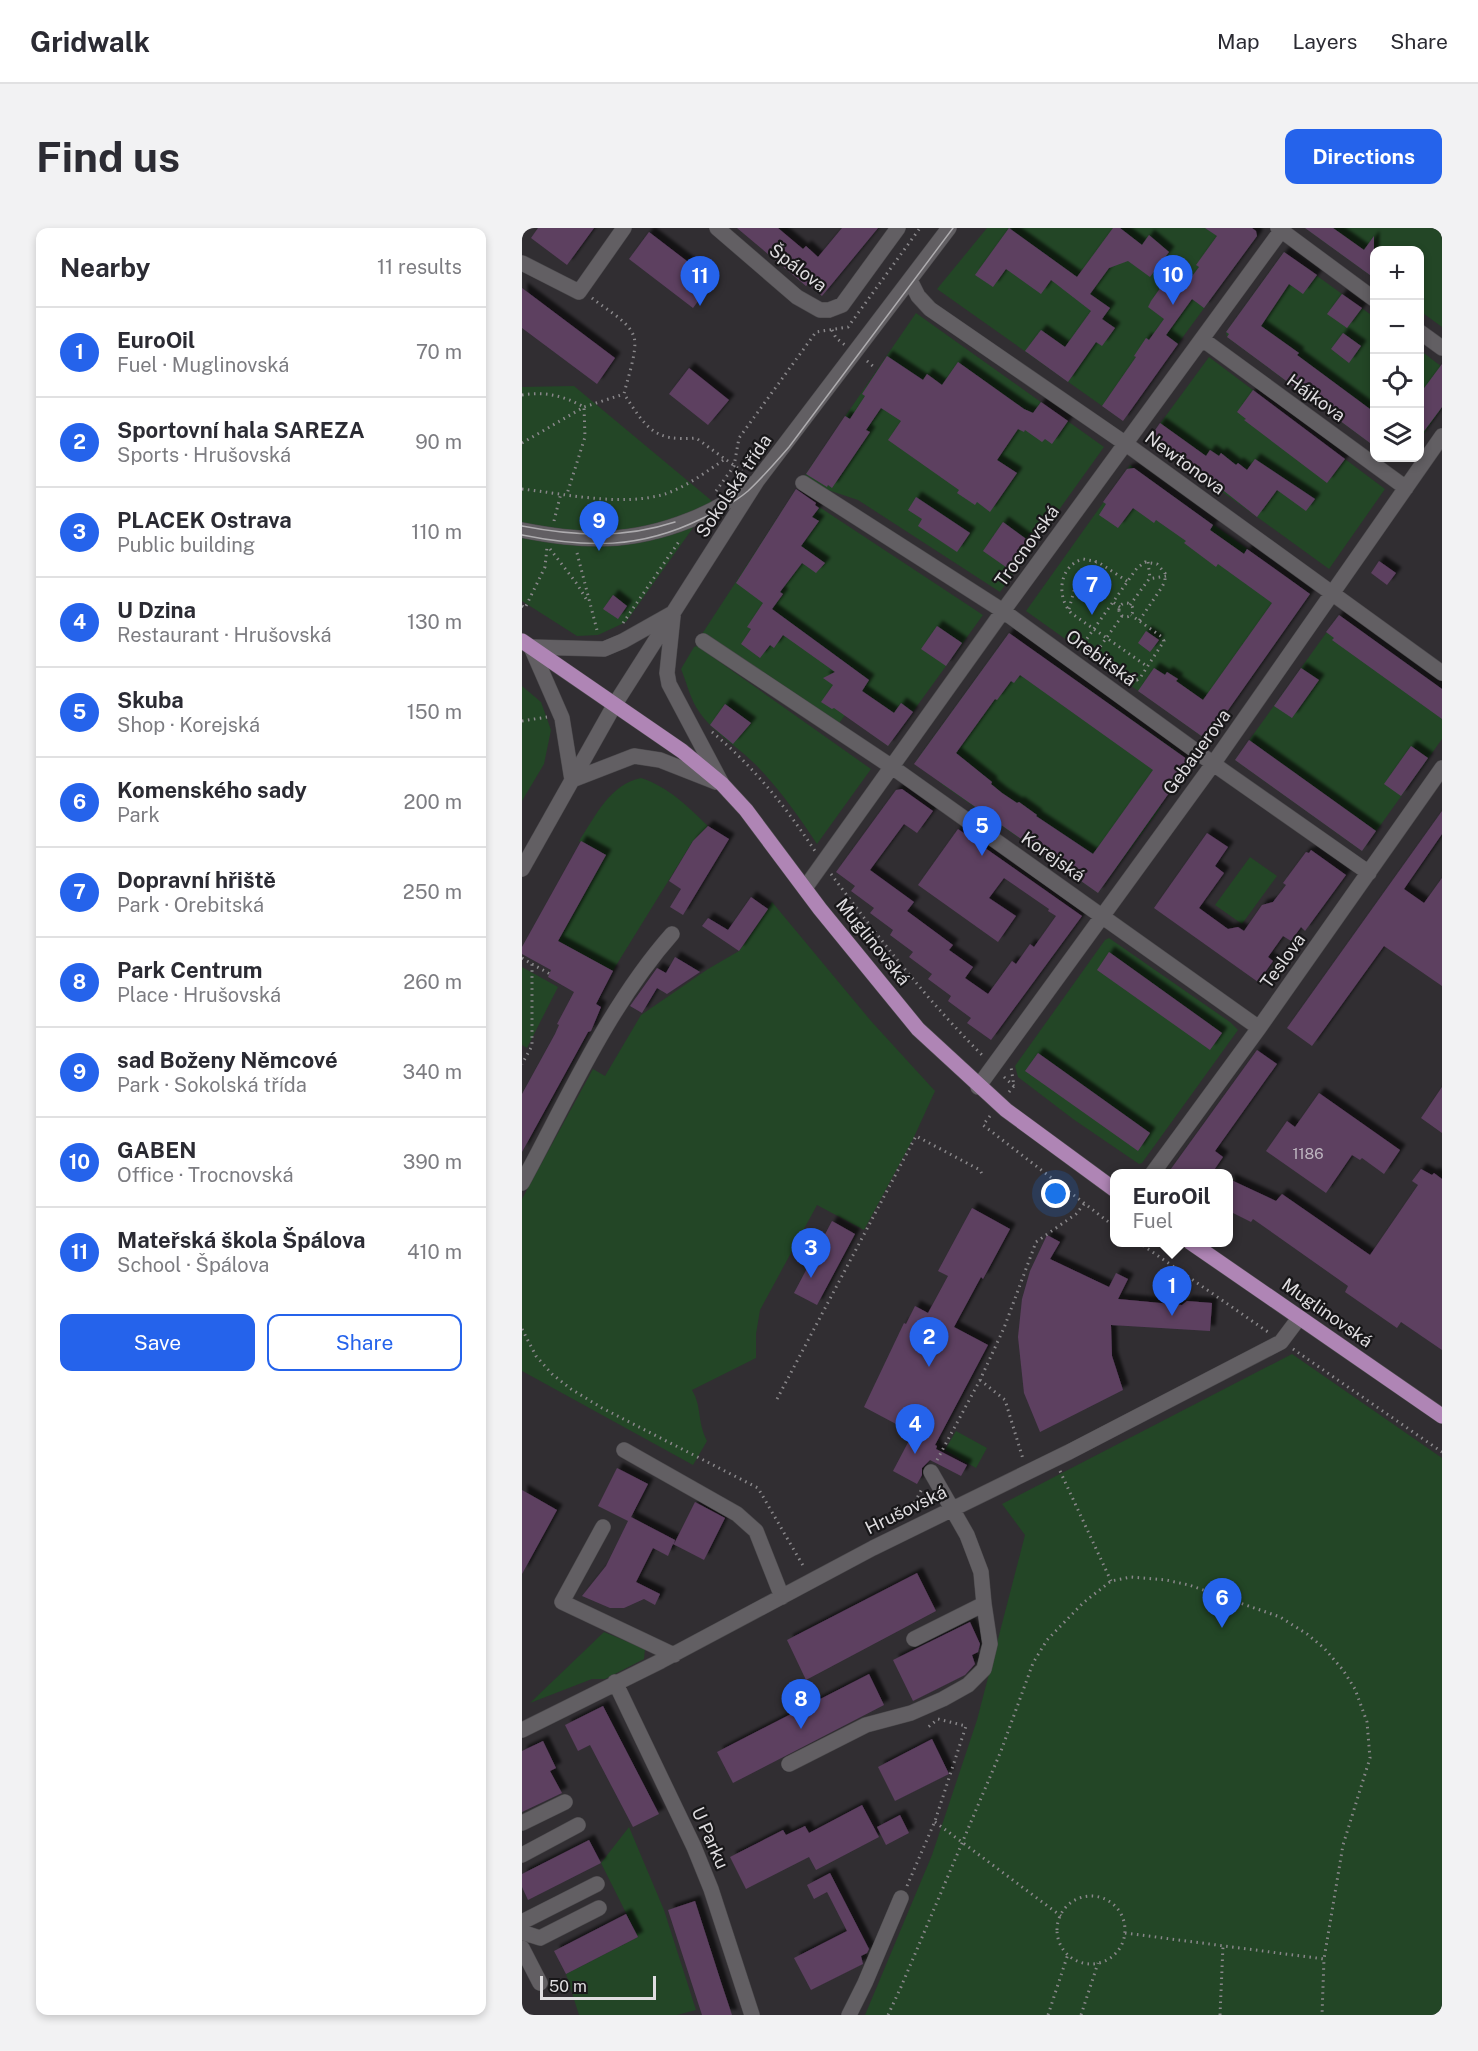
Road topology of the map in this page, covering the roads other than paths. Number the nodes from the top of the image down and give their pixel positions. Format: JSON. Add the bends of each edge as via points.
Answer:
{"nodes":[{"id":1,"x":624,"y":228,"type":"edge"},
{"id":2,"x":717,"y":228,"type":"edge"},
{"id":3,"x":898,"y":228,"type":"edge"},
{"id":4,"x":949,"y":228,"type":"edge"},
{"id":5,"x":1281,"y":229,"type":"edge"},
{"id":6,"x":522,"y":263,"type":"edge"},
{"id":7,"x":910,"y":280,"type":"junction"},
{"id":8,"x":1370,"y":296,"type":"edge"},
{"id":9,"x":1424,"y":335,"type":"edge"},
{"id":10,"x":1202,"y":339,"type":"junction"},
{"id":11,"x":1442,"y":348,"type":"edge"},
{"id":12,"x":1442,"y":436,"type":"edge"},
{"id":13,"x":1126,"y":444,"type":"junction"},
{"id":14,"x":774,"y":458,"type":"junction"},
{"id":15,"x":803,"y":483,"type":"dead end"},
{"id":16,"x":1406,"y":488,"type":"junction"},
{"id":17,"x":522,"y":530,"type":"edge"},
{"id":18,"x":1332,"y":594,"type":"junction"},
{"id":19,"x":1003,"y":611,"type":"junction"},
{"id":20,"x":674,"y":613,"type":"junction"},
{"id":21,"x":703,"y":640,"type":"dead end"},
{"id":22,"x":526,"y":644,"type":"edge"},
{"id":23,"x":1442,"y":673,"type":"edge"},
{"id":24,"x":615,"y":704,"type":"junction"},
{"id":25,"x":1213,"y":764,"type":"junction"},
{"id":26,"x":892,"y":767,"type":"junction"},
{"id":27,"x":1442,"y":768,"type":"edge"},
{"id":28,"x":572,"y":780,"type":"junction"},
{"id":29,"x":722,"y":784,"type":"junction"},
{"id":30,"x":522,"y":869,"type":"edge"},
{"id":31,"x":1370,"y":873,"type":"junction"},
{"id":32,"x":805,"y":888,"type":"junction"},
{"id":33,"x":1102,"y":915,"type":"junction"},
{"id":34,"x":672,"y":934,"type":"dead end"},
{"id":35,"x":1259,"y":1028,"type":"junction"},
{"id":36,"x":978,"y":1087,"type":"junction"},
{"id":37,"x":1155,"y":1169,"type":"edge"},
{"id":38,"x":522,"y":1184,"type":"edge"},
{"id":39,"x":1110,"y":1186,"type":"edge"},
{"id":40,"x":1197,"y":1247,"type":"edge"},
{"id":41,"x":1299,"y":1318,"type":"junction"},
{"id":42,"x":1442,"y":1416,"type":"edge"},
{"id":43,"x":624,"y":1450,"type":"dead end"},
{"id":44,"x":931,"y":1472,"type":"road end"},
{"id":45,"x":951,"y":1510,"type":"junction"},
{"id":46,"x":603,"y":1527,"type":"dead end"},
{"id":47,"x":782,"y":1597,"type":"junction"},
{"id":48,"x":984,"y":1604,"type":"junction"},
{"id":49,"x":914,"y":1639,"type":"dead end"},
{"id":50,"x":674,"y":1655,"type":"junction"},
{"id":51,"x":615,"y":1682,"type":"junction"},
{"id":52,"x":522,"y":1730,"type":"edge"},
{"id":53,"x":789,"y":1764,"type":"dead end"},
{"id":54,"x":565,"y":1802,"type":"dead end"},
{"id":55,"x":522,"y":1823,"type":"edge"},
{"id":56,"x":578,"y":1825,"type":"dead end"},
{"id":57,"x":522,"y":1855,"type":"edge"},
{"id":58,"x":597,"y":1884,"type":"dead end"},
{"id":59,"x":902,"y":1898,"type":"road end"},
{"id":60,"x":599,"y":1908,"type":"dead end"},
{"id":61,"x":522,"y":1922,"type":"edge"},
{"id":62,"x":522,"y":1932,"type":"edge"},
{"id":63,"x":522,"y":1948,"type":"edge"},
{"id":64,"x":540,"y":1983,"type":"dead end"},
{"id":65,"x":752,"y":2015,"type":"edge"},
{"id":66,"x":849,"y":2015,"type":"edge"}],
"edges":[{"from":1,"to":6,"type":"street","via":[[579,292]]},
{"from":2,"to":3,"type":"street","name":"Špálova","via":[[797,297],[825,310],[842,305]]},
{"from":4,"to":7,"type":"street","name":"Sokolská třída"},
{"from":5,"to":8,"type":"street"},
{"from":5,"to":10,"type":"street","name":"Trocnovská"},
{"from":7,"to":13,"type":"street","name":"Newtonova","via":[[930,309]]},
{"from":7,"to":14,"type":"street","name":"Sokolská třída"},
{"from":9,"to":11,"type":"street"},
{"from":10,"to":13,"type":"street","name":"Trocnovská"},
{"from":10,"to":16,"type":"street","name":"Hájkova"},
{"from":12,"to":16,"type":"street","name":"Gebauerova"},
{"from":13,"to":18,"type":"street","name":"Newtonova"},
{"from":13,"to":19,"type":"street","name":"Trocnovská"},
{"from":14,"to":17,"type":"street","via":[[731,500],[666,529],[597,540]]},
{"from":14,"to":20,"type":"street","name":"Sokolská třída"},
{"from":15,"to":19,"type":"street","name":"Orebitská"},
{"from":16,"to":18,"type":"street","name":"Gebauerova"},
{"from":18,"to":23,"type":"street","name":"Newtonova"},
{"from":18,"to":25,"type":"street","name":"Gebauerova"},
{"from":19,"to":25,"type":"street","name":"Orebitská"},
{"from":19,"to":26,"type":"street","name":"Trocnovská"},
{"from":20,"to":22,"type":"street","via":[[604,649]]},
{"from":20,"to":24,"type":"street","name":"Sokolská třída"},
{"from":20,"to":29,"type":"street","via":[[669,684]]},
{"from":21,"to":26,"type":"street","name":"Korejská"},
{"from":22,"to":24,"type":"main road","name":"Muglinovská"},
{"from":22,"to":28,"type":"street","via":[[562,718]]},
{"from":24,"to":28,"type":"street","name":"Sokolská třída"},
{"from":24,"to":29,"type":"main road","name":"Muglinovská"},
{"from":25,"to":31,"type":"street","name":"Orebitská"},
{"from":25,"to":33,"type":"street","name":"Gebauerova"},
{"from":26,"to":32,"type":"street","name":"Trocnovská"},
{"from":26,"to":33,"type":"street","name":"Korejská"},
{"from":27,"to":31,"type":"street","name":"Teslova"},
{"from":28,"to":29,"type":"street","via":[[634,756],[660,760]]},
{"from":28,"to":30,"type":"street","name":"Sokolská třída"},
{"from":29,"to":32,"type":"main road","name":"Muglinovská"},
{"from":31,"to":35,"type":"street","name":"Teslova"},
{"from":32,"to":36,"type":"main road","name":"Muglinovská","via":[[918,1029]]},
{"from":33,"to":35,"type":"street","name":"Korejská"},
{"from":33,"to":36,"type":"street","name":"Gebauerova"},
{"from":34,"to":38,"type":"street","via":[[619,1004]]},
{"from":35,"to":37,"type":"street","name":"Teslova"},
{"from":36,"to":39,"type":"main road","name":"Muglinovská"},
{"from":40,"to":41,"type":"main road","name":"Muglinovská"},
{"from":41,"to":42,"type":"main road","name":"Muglinovská"},
{"from":41,"to":45,"type":"street","name":"Hrušovská","via":[[1281,1341]]},
{"from":43,"to":47,"type":"street","via":[[737,1514],[756,1531]]},
{"from":44,"to":45,"type":"street"},
{"from":45,"to":47,"type":"street","name":"Hrušovská"},
{"from":45,"to":48,"type":"street","via":[[967,1535],[981,1572]]},
{"from":46,"to":50,"type":"street","via":[[562,1602]]},
{"from":47,"to":50,"type":"street","name":"Hrušovská"},
{"from":48,"to":49,"type":"street"},
{"from":48,"to":53,"type":"street","via":[[990,1644],[984,1669],[968,1685],[911,1713],[866,1725]]},
{"from":50,"to":51,"type":"street","name":"Hrušovská"},
{"from":51,"to":52,"type":"street","name":"Hrušovská"},
{"from":51,"to":65,"type":"street","name":"U Parku","via":[[694,1847]]},
{"from":54,"to":55,"type":"street"},
{"from":56,"to":57,"type":"street"},
{"from":58,"to":61,"type":"street"},
{"from":59,"to":66,"type":"street"},
{"from":60,"to":62,"type":"street","via":[[540,1938]]},
{"from":63,"to":64,"type":"street"}]}
